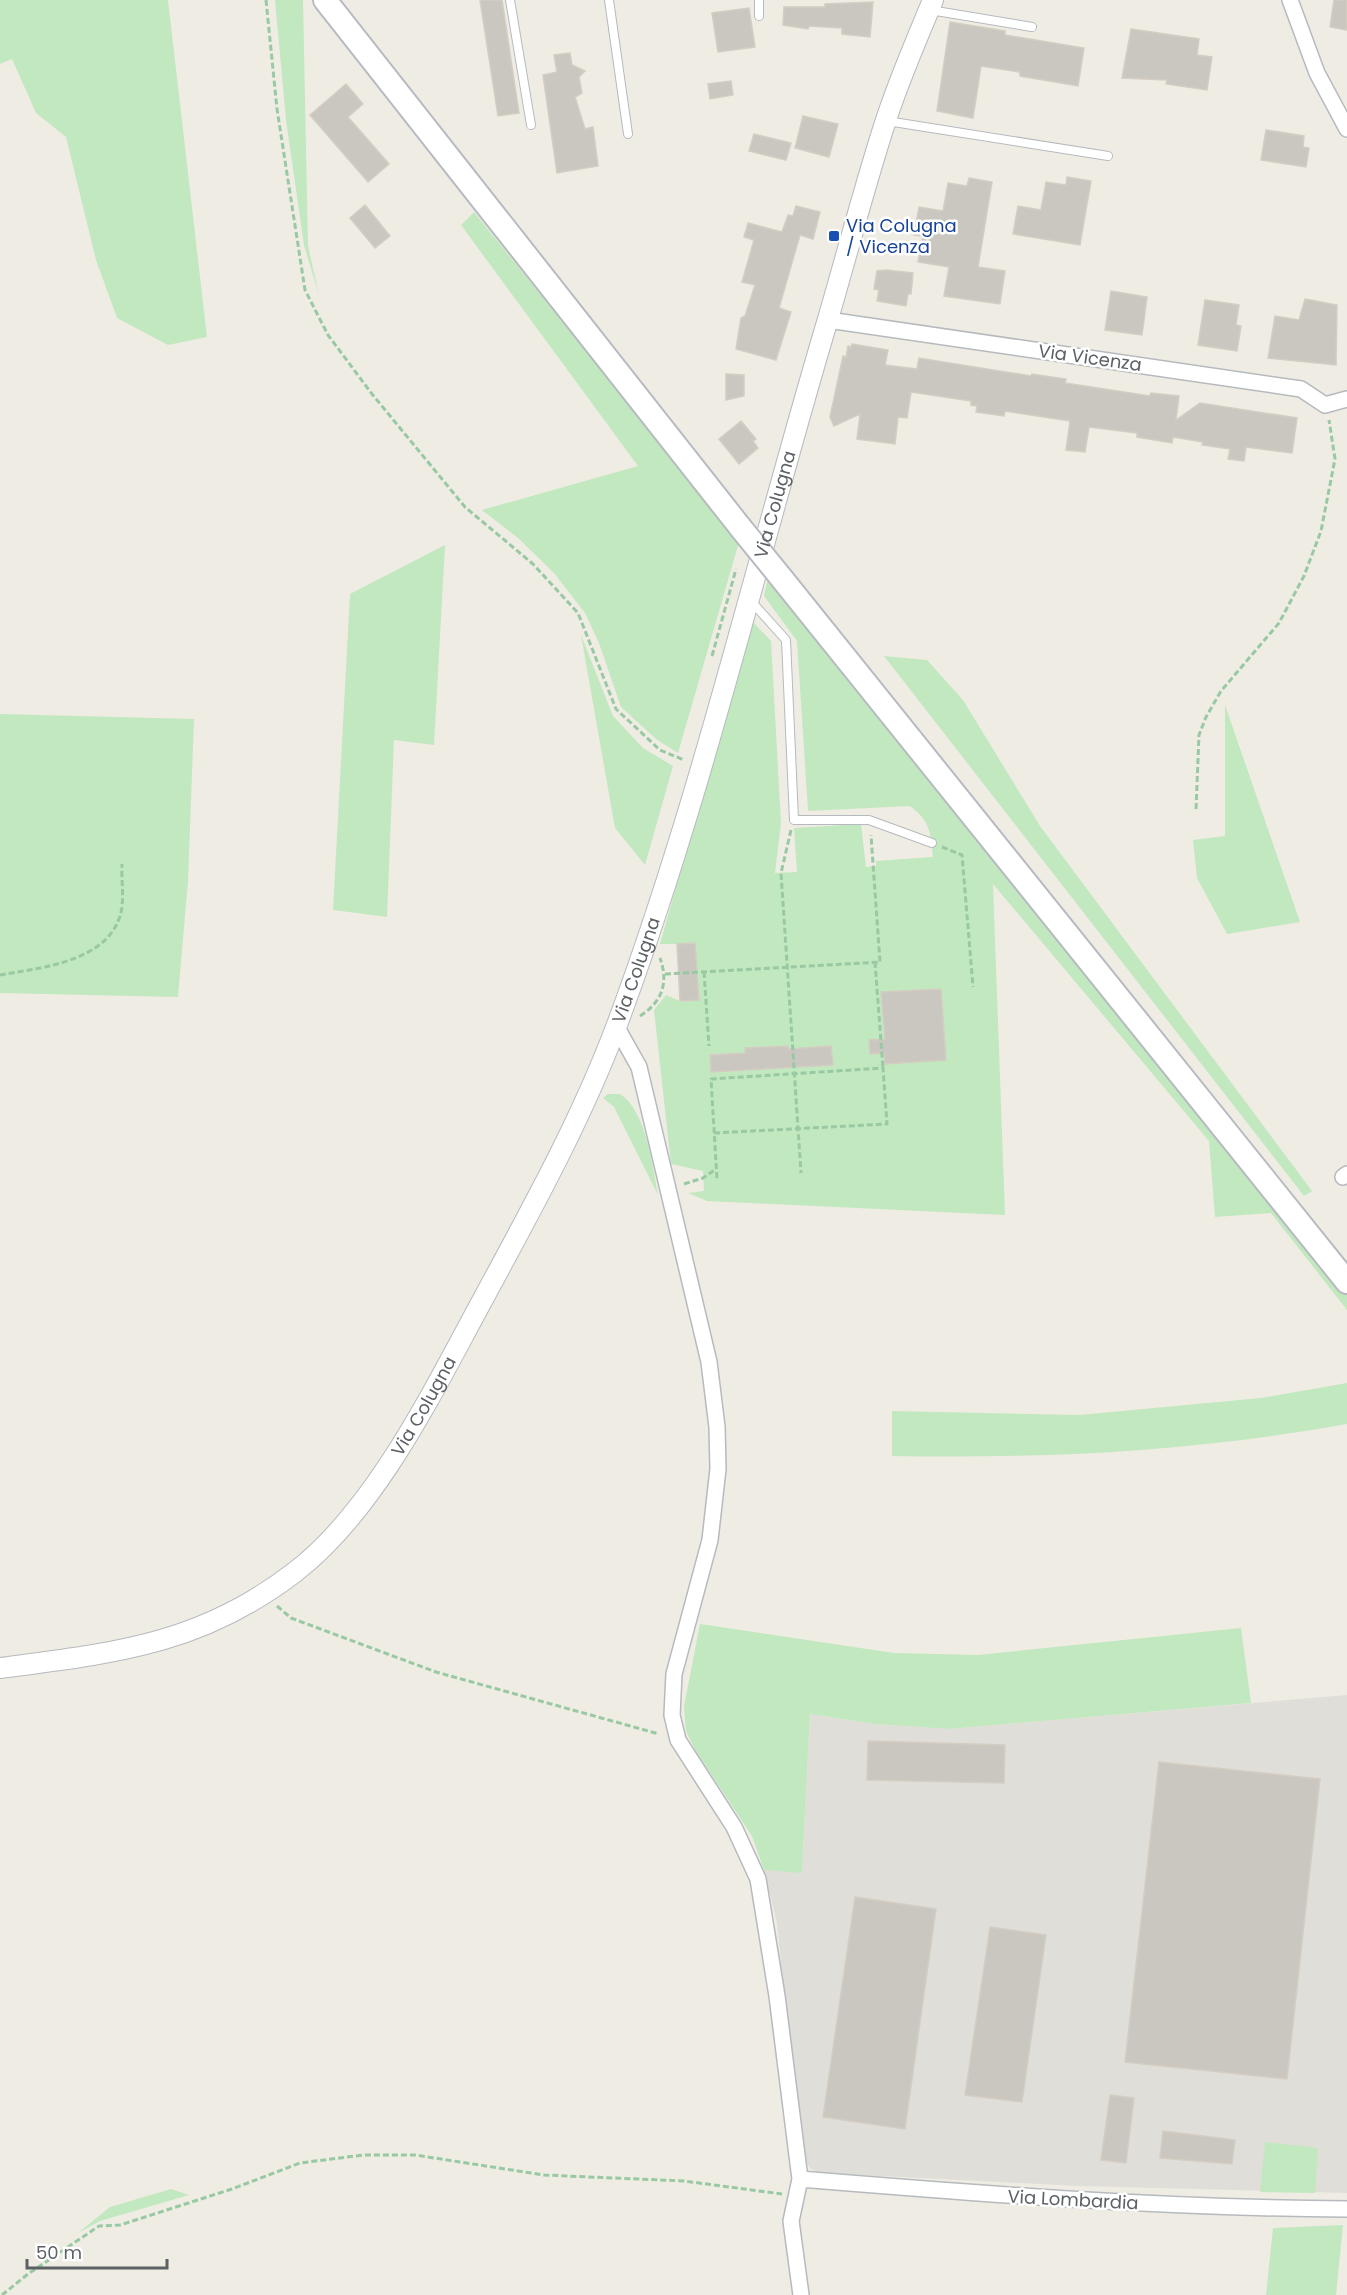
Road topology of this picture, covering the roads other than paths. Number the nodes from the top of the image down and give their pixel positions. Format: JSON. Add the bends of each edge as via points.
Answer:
{"nodes":[{"id":1,"x":325,"y":0,"type":"edge"},
{"id":2,"x":510,"y":0,"type":"edge"},
{"id":3,"x":609,"y":0,"type":"edge"},
{"id":4,"x":759,"y":0,"type":"edge"},
{"id":5,"x":1290,"y":0,"type":"edge"},
{"id":6,"x":931,"y":5,"type":"edge"},
{"id":7,"x":759,"y":16,"type":"dead end"},
{"id":8,"x":1032,"y":27,"type":"dead end"},
{"id":9,"x":886,"y":121,"type":"junction"},
{"id":10,"x":531,"y":124,"type":"dead end"},
{"id":11,"x":1347,"y":129,"type":"edge"},
{"id":12,"x":628,"y":134,"type":"dead end"},
{"id":13,"x":1108,"y":156,"type":"dead end"},
{"id":14,"x":828,"y":320,"type":"junction"},
{"id":15,"x":1347,"y":399,"type":"edge"},
{"id":16,"x":748,"y":598,"type":"junction"},
{"id":17,"x":932,"y":843,"type":"road end"},
{"id":18,"x":616,"y":1026,"type":"junction"},
{"id":19,"x":1347,"y":1282,"type":"edge"},
{"id":20,"x":0,"y":1668,"type":"edge"},
{"id":21,"x":800,"y":2179,"type":"junction"},
{"id":22,"x":1347,"y":2210,"type":"edge"},
{"id":23,"x":801,"y":2295,"type":"edge"}],
"edges":[{"from":1,"to":19,"type":"main road","bridge":true,"via":[[740,527]]},
{"from":2,"to":10,"type":"lane"},
{"from":3,"to":12,"type":"lane"},
{"from":4,"to":7,"type":"lane"},
{"from":5,"to":11,"type":"street","via":[[1317,74]]},
{"from":6,"to":8,"type":"lane"},
{"from":6,"to":9,"type":"street","name":"Via Colugna"},
{"from":9,"to":13,"type":"lane"},
{"from":9,"to":14,"type":"street","name":"Via Colugna"},
{"from":14,"to":15,"type":"street","name":"Via Vicenza","via":[[1301,389],[1325,405]]},
{"from":14,"to":16,"type":"street","name":"Via Colugna"},
{"from":16,"to":17,"type":"lane","via":[[786,640],[794,820],[870,820]]},
{"from":16,"to":18,"type":"street","name":"Via Colugna","via":[[688,765]]},
{"from":18,"to":20,"type":"street","name":"Via Colugna","via":[[562,1152],[420,1415],[364,1499],[334,1535],[300,1568],[264,1594],[177,1637],[104,1654]]},
{"from":18,"to":21,"type":"street","via":[[639,1067],[709,1362],[717,1427],[710,1540],[671,1694],[672,1715],[678,1740],[734,1827],[758,1880]]},
{"from":21,"to":22,"type":"street","name":"Via Lombardia","via":[[1039,2199]]},
{"from":21,"to":23,"type":"street","via":[[791,2221]]}]}
